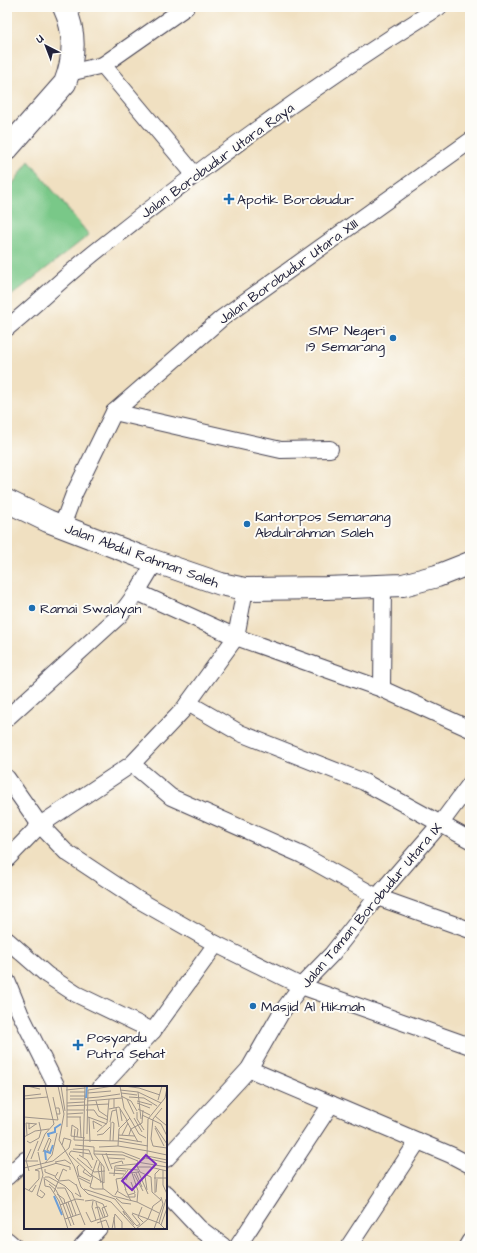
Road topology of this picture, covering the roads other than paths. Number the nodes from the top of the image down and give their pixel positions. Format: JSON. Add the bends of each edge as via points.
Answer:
{"nodes":[{"id":1,"x":64,"y":7,"type":"edge"},
{"id":2,"x":186,"y":7,"type":"edge"},
{"id":3,"x":438,"y":7,"type":"edge"},
{"id":4,"x":103,"y":65,"type":"junction"},
{"id":5,"x":69,"y":73,"type":"junction"},
{"id":6,"x":470,"y":142,"type":"edge"},
{"id":7,"x":7,"y":149,"type":"edge"},
{"id":8,"x":194,"y":174,"type":"junction"},
{"id":9,"x":7,"y":328,"type":"edge"},
{"id":10,"x":114,"y":412,"type":"junction"},
{"id":11,"x":330,"y":449,"type":"dead end"},
{"id":12,"x":7,"y":501,"type":"edge"},
{"id":13,"x":62,"y":526,"type":"junction"},
{"id":14,"x":155,"y":562,"type":"junction"},
{"id":15,"x":470,"y":563,"type":"edge"},
{"id":16,"x":382,"y":586,"type":"junction"},
{"id":17,"x":245,"y":589,"type":"junction"},
{"id":18,"x":137,"y":592,"type":"junction"},
{"id":19,"x":236,"y":637,"type":"junction"},
{"id":20,"x":382,"y":689,"type":"junction"},
{"id":21,"x":188,"y":703,"type":"junction"},
{"id":22,"x":7,"y":718,"type":"edge"},
{"id":23,"x":470,"y":729,"type":"edge"},
{"id":24,"x":132,"y":764,"type":"junction"},
{"id":25,"x":7,"y":778,"type":"edge"},
{"id":26,"x":470,"y":784,"type":"edge"},
{"id":27,"x":441,"y":823,"type":"junction"},
{"id":28,"x":40,"y":825,"type":"junction"},
{"id":29,"x":470,"y":840,"type":"edge"},
{"id":30,"x":7,"y":859,"type":"edge"},
{"id":31,"x":377,"y":897,"type":"junction"},
{"id":32,"x":470,"y":930,"type":"edge"},
{"id":33,"x":7,"y":940,"type":"edge"},
{"id":34,"x":216,"y":944,"type":"junction"},
{"id":35,"x":7,"y":981,"type":"edge"},
{"id":36,"x":301,"y":986,"type":"junction"},
{"id":37,"x":153,"y":1031,"type":"junction"},
{"id":38,"x":470,"y":1046,"type":"edge"},
{"id":39,"x":249,"y":1069,"type":"junction"},
{"id":40,"x":56,"y":1086,"type":"edge"},
{"id":41,"x":102,"y":1086,"type":"edge"},
{"id":42,"x":331,"y":1104,"type":"junction"},
{"id":43,"x":418,"y":1141,"type":"junction"},
{"id":44,"x":167,"y":1158,"type":"edge"},
{"id":45,"x":24,"y":1161,"type":"edge"},
{"id":46,"x":470,"y":1165,"type":"edge"},
{"id":47,"x":7,"y":1176,"type":"edge"},
{"id":48,"x":167,"y":1194,"type":"edge"},
{"id":49,"x":98,"y":1229,"type":"edge"},
{"id":50,"x":7,"y":1240,"type":"edge"},
{"id":51,"x":470,"y":1241,"type":"edge"},
{"id":52,"x":14,"y":1246,"type":"edge"},
{"id":53,"x":82,"y":1246,"type":"edge"},
{"id":54,"x":223,"y":1246,"type":"edge"},
{"id":55,"x":238,"y":1246,"type":"edge"},
{"id":56,"x":349,"y":1246,"type":"edge"},
{"id":57,"x":467,"y":1246,"type":"edge"}],
"edges":[{"from":1,"to":5,"type":"street","via":[[71,22],[74,43]]},
{"from":2,"to":4,"type":"street"},
{"from":3,"to":8,"type":"street","name":"Jalan Borobudur Utara Raya","via":[[326,81]]},
{"from":4,"to":5,"type":"street"},
{"from":4,"to":8,"type":"street"},
{"from":5,"to":7,"type":"street","via":[[65,83]]},
{"from":6,"to":10,"type":"street","name":"Jalan Borobudur Utara XIII","via":[[222,318]]},
{"from":8,"to":9,"type":"street","name":"Jalan Borobudur Utara Raya","via":[[97,250]]},
{"from":10,"to":11,"type":"street","via":[[281,450]]},
{"from":10,"to":13,"type":"street","name":"Jalan Borobudur Utara XIII","via":[[74,494]]},
{"from":12,"to":13,"type":"street","name":"Jalan Abdul Rahman Saleh"},
{"from":13,"to":14,"type":"street","name":"Jalan Abdul Rahman Saleh"},
{"from":14,"to":17,"type":"street","name":"Jalan Abdul Rahman Saleh","via":[[221,584]]},
{"from":14,"to":18,"type":"street"},
{"from":15,"to":16,"type":"street","name":"Jalan Abdul Rahman Saleh","via":[[430,578],[403,585]]},
{"from":16,"to":17,"type":"street","name":"Jalan Abdul Rahman Saleh"},
{"from":16,"to":20,"type":"street"},
{"from":17,"to":19,"type":"street"},
{"from":18,"to":19,"type":"street"},
{"from":18,"to":22,"type":"street","via":[[120,615]]},
{"from":19,"to":20,"type":"street"},
{"from":19,"to":21,"type":"street"},
{"from":20,"to":23,"type":"street"},
{"from":21,"to":24,"type":"street"},
{"from":21,"to":27,"type":"street","via":[[240,733],[364,782]]},
{"from":24,"to":28,"type":"street"},
{"from":24,"to":31,"type":"street","via":[[171,797],[302,855]]},
{"from":25,"to":28,"type":"street"},
{"from":26,"to":27,"type":"street","name":"Jalan Taman Borobudur Utara IX"},
{"from":27,"to":29,"type":"street"},
{"from":27,"to":31,"type":"street","name":"Jalan Taman Borobudur Utara IX"},
{"from":28,"to":30,"type":"street"},
{"from":28,"to":34,"type":"street","via":[[66,852],[137,899]]},
{"from":31,"to":32,"type":"street"},
{"from":31,"to":36,"type":"street","name":"Jalan Taman Borobudur Utara IX","via":[[332,954]]},
{"from":33,"to":37,"type":"street","via":[[47,975],[76,994]]},
{"from":34,"to":36,"type":"street"},
{"from":34,"to":37,"type":"street"},
{"from":35,"to":40,"type":"street","via":[[20,1014]]},
{"from":36,"to":38,"type":"street"},
{"from":36,"to":39,"type":"street","name":"Jalan Taman Borobudur Utara IX","via":[[281,1013]]},
{"from":37,"to":41,"type":"street"},
{"from":39,"to":42,"type":"street"},
{"from":39,"to":44,"type":"street","name":"Jalan Taman Borobudur Utara IX"},
{"from":42,"to":43,"type":"street"},
{"from":42,"to":55,"type":"street"},
{"from":43,"to":46,"type":"street"},
{"from":43,"to":56,"type":"street"},
{"from":45,"to":47,"type":"street"},
{"from":48,"to":54,"type":"street","via":[[199,1228]]},
{"from":49,"to":53,"type":"street"},
{"from":50,"to":52,"type":"street"},
{"from":51,"to":57,"type":"street"}]}
